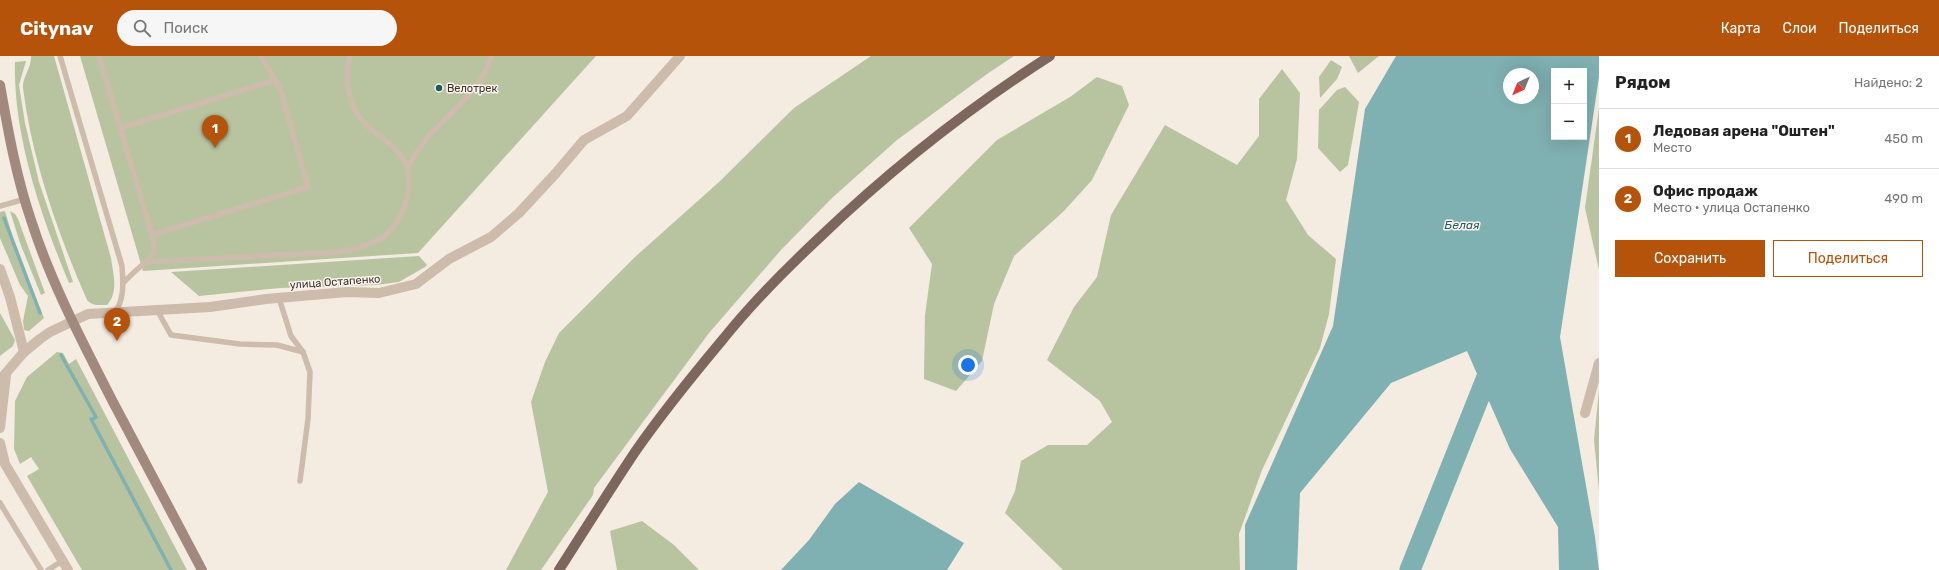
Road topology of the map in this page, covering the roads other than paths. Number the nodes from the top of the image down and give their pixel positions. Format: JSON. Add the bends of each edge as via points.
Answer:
{"nodes":[{"id":1,"x":60,"y":56,"type":"edge"},
{"id":2,"x":99,"y":56,"type":"edge"},
{"id":3,"x":261,"y":56,"type":"edge"},
{"id":4,"x":350,"y":56,"type":"edge"},
{"id":5,"x":491,"y":56,"type":"edge"},
{"id":6,"x":680,"y":56,"type":"edge"},
{"id":7,"x":1050,"y":56,"type":"edge"},
{"id":8,"x":275,"y":80,"type":"junction"},
{"id":9,"x":0,"y":85,"type":"edge"},
{"id":10,"x":121,"y":128,"type":"junction"},
{"id":11,"x":408,"y":167,"type":"junction"},
{"id":12,"x":24,"y":199,"type":"junction"},
{"id":13,"x":0,"y":206,"type":"edge"},
{"id":14,"x":152,"y":235,"type":"junction"},
{"id":15,"x":148,"y":262,"type":"junction"},
{"id":16,"x":0,"y":268,"type":"edge"},
{"id":17,"x":123,"y":283,"type":"junction"},
{"id":18,"x":279,"y":298,"type":"junction"},
{"id":19,"x":157,"y":310,"type":"junction"},
{"id":20,"x":114,"y":313,"type":"junction"},
{"id":21,"x":73,"y":321,"type":"junction"},
{"id":22,"x":24,"y":352,"type":"junction"},
{"id":23,"x":303,"y":352,"type":"junction"},
{"id":24,"x":1599,"y":363,"type":"edge"},
{"id":25,"x":3,"y":378,"type":"edge"},
{"id":26,"x":1585,"y":413,"type":"dead end"},
{"id":27,"x":0,"y":428,"type":"edge"},
{"id":28,"x":0,"y":443,"type":"edge"},
{"id":29,"x":300,"y":481,"type":"dead end"},
{"id":30,"x":0,"y":503,"type":"edge"},
{"id":31,"x":62,"y":561,"type":"junction"},
{"id":32,"x":41,"y":570,"type":"edge"},
{"id":33,"x":48,"y":570,"type":"edge"},
{"id":34,"x":68,"y":570,"type":"edge"},
{"id":35,"x":202,"y":570,"type":"edge"},
{"id":36,"x":559,"y":570,"type":"edge"}],
"edges":[{"from":1,"to":17,"type":"lane","via":[[122,266]]},
{"from":2,"to":10,"type":"lane"},
{"from":3,"to":8,"type":"lane"},
{"from":4,"to":11,"type":"lane","via":[[347,80],[354,107],[366,125],[395,148]]},
{"from":5,"to":11,"type":"lane","via":[[479,82],[427,138]]},
{"from":6,"to":18,"type":"street","name":"улица Остапенко","via":[[627,116],[584,140],[519,213],[491,237],[449,259],[416,284],[379,293],[347,292]]},
{"from":7,"to":36,"type":"main road","via":[[937,135],[857,202],[786,269],[725,336],[646,439]]},
{"from":8,"to":10,"type":"lane"},
{"from":8,"to":14,"type":"lane","via":[[280,88],[308,188]]},
{"from":9,"to":12,"type":"main road"},
{"from":10,"to":14,"type":"lane"},
{"from":11,"to":15,"type":"lane","via":[[409,188],[399,220],[389,233],[366,246],[335,252]]},
{"from":12,"to":13,"type":"lane"},
{"from":12,"to":21,"type":"main road","via":[[52,275]]},
{"from":14,"to":15,"type":"lane","via":[[155,244],[154,254]]},
{"from":15,"to":17,"type":"lane"},
{"from":16,"to":22,"type":"street"},
{"from":17,"to":20,"type":"lane","via":[[118,309]]},
{"from":18,"to":19,"type":"street","name":"улица Остапенко","via":[[210,307]]},
{"from":18,"to":23,"type":"lane","via":[[291,336]]},
{"from":19,"to":20,"type":"street","name":"улица Остапенко"},
{"from":19,"to":23,"type":"lane","via":[[171,336],[240,344],[277,345]]},
{"from":20,"to":21,"type":"street","name":"улица Остапенко","via":[[88,314]]},
{"from":21,"to":22,"type":"street","name":"улица Остапенко","via":[[50,332]]},
{"from":21,"to":35,"type":"main road"},
{"from":22,"to":25,"type":"street","name":"улица Остапенко"},
{"from":23,"to":29,"type":"lane","via":[[310,372],[308,419]]},
{"from":24,"to":26,"type":"street"},
{"from":25,"to":27,"type":"street"},
{"from":28,"to":31,"type":"street","via":[[4,464]]},
{"from":30,"to":32,"type":"lane"},
{"from":31,"to":33,"type":"lane"},
{"from":31,"to":34,"type":"street"}]}
